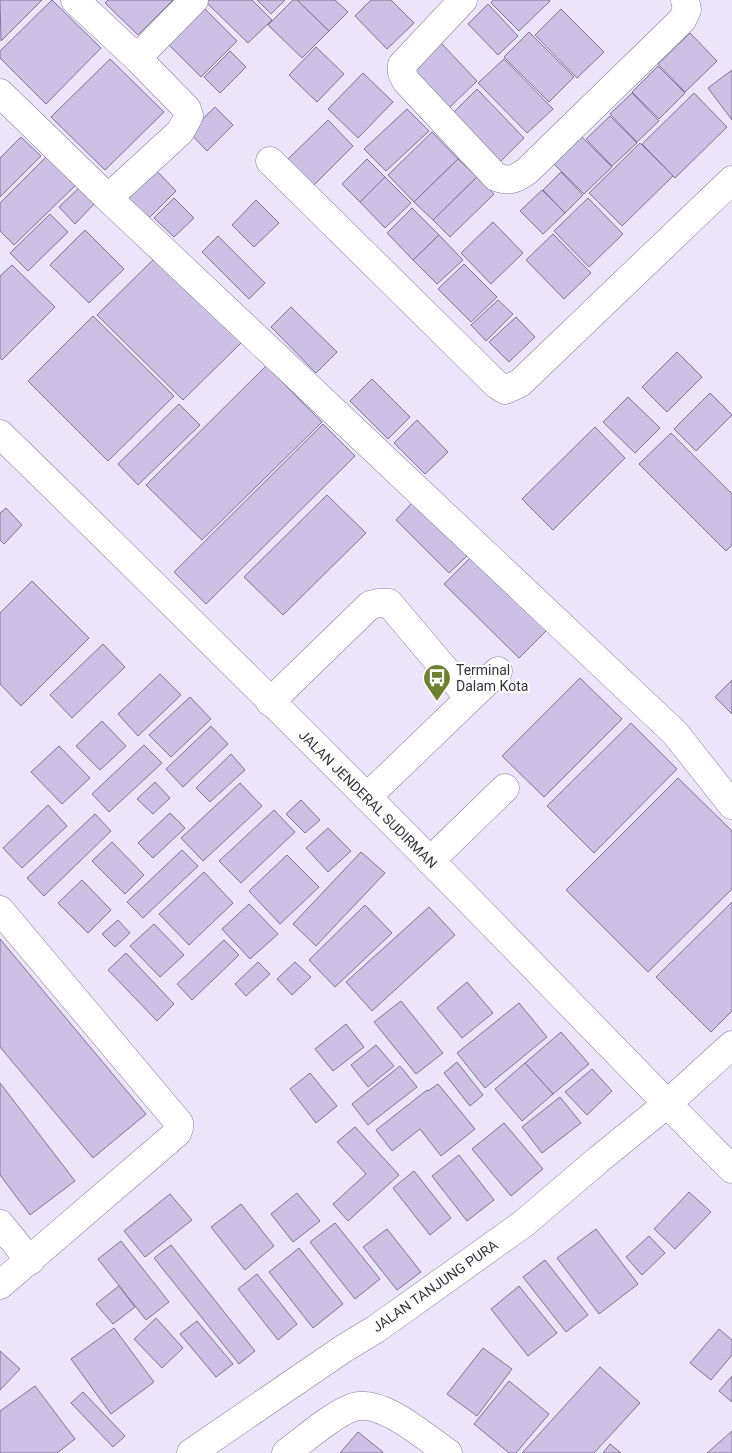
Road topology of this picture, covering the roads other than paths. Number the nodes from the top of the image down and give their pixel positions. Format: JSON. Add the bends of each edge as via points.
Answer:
{"nodes":[{"id":1,"x":75,"y":0,"type":"edge"},
{"id":2,"x":194,"y":0,"type":"edge"},
{"id":3,"x":463,"y":0,"type":"edge"},
{"id":4,"x":685,"y":0,"type":"edge"},
{"id":5,"x":137,"y":58,"type":"junction"},
{"id":6,"x":0,"y":93,"type":"edge"},
{"id":7,"x":270,"y":161,"type":"dead end"},
{"id":8,"x":732,"y":180,"type":"edge"},
{"id":9,"x":108,"y":198,"type":"junction"},
{"id":10,"x":0,"y":434,"type":"edge"},
{"id":11,"x":498,"y":671,"type":"dead end"},
{"id":12,"x":469,"y":698,"type":"junction"},
{"id":13,"x":270,"y":702,"type":"junction"},
{"id":14,"x":505,"y":788,"type":"dead end"},
{"id":15,"x":367,"y":797,"type":"junction"},
{"id":16,"x":732,"y":805,"type":"edge"},
{"id":17,"x":430,"y":860,"type":"junction"},
{"id":18,"x":0,"y":910,"type":"edge"},
{"id":19,"x":732,"y":1045,"type":"edge"},
{"id":20,"x":667,"y":1104,"type":"junction"},
{"id":21,"x":732,"y":1169,"type":"edge"},
{"id":22,"x":0,"y":1224,"type":"edge"},
{"id":23,"x":30,"y":1261,"type":"junction"},
{"id":24,"x":0,"y":1285,"type":"edge"},
{"id":25,"x":191,"y":1453,"type":"edge"},
{"id":26,"x":286,"y":1453,"type":"edge"},
{"id":27,"x":448,"y":1453,"type":"edge"}],
"edges":[{"from":1,"to":5,"type":"street"},
{"from":2,"to":5,"type":"street"},
{"from":3,"to":4,"type":"street","via":[[402,65],[402,73],[406,82],[496,177],[505,181],[515,180],[527,171],[682,20],[687,10]]},
{"from":5,"to":9,"type":"street","via":[[181,101],[189,116],[180,132]]},
{"from":6,"to":9,"type":"street"},
{"from":7,"to":8,"type":"street","via":[[505,390],[520,383]]},
{"from":9,"to":16,"type":"street","via":[[676,733]]},
{"from":10,"to":13,"type":"street","name":"JALAN JENDERAL SUDIRMAN","via":[[173,602]]},
{"from":11,"to":12,"type":"street"},
{"from":12,"to":13,"type":"street","via":[[389,604],[379,602],[370,605]]},
{"from":12,"to":15,"type":"street"},
{"from":13,"to":15,"type":"street","name":"JALAN JENDERAL SUDIRMAN"},
{"from":14,"to":17,"type":"street"},
{"from":15,"to":17,"type":"street","name":"JALAN JENDERAL SUDIRMAN"},
{"from":17,"to":20,"type":"street","name":"JALAN JENDERAL SUDIRMAN"},
{"from":18,"to":23,"type":"street","via":[[179,1123],[177,1133]]},
{"from":19,"to":20,"type":"street","name":"JALAN TANJUNG PURA"},
{"from":20,"to":21,"type":"street","name":"JALAN JENDERAL SUDIRMAN"},
{"from":20,"to":25,"type":"street","name":"JALAN TANJUNG PURA","via":[[523,1224],[376,1329]]},
{"from":22,"to":23,"type":"street"},
{"from":23,"to":24,"type":"street"},
{"from":26,"to":27,"type":"street","via":[[342,1412],[356,1406],[373,1406],[390,1412]]}]}
